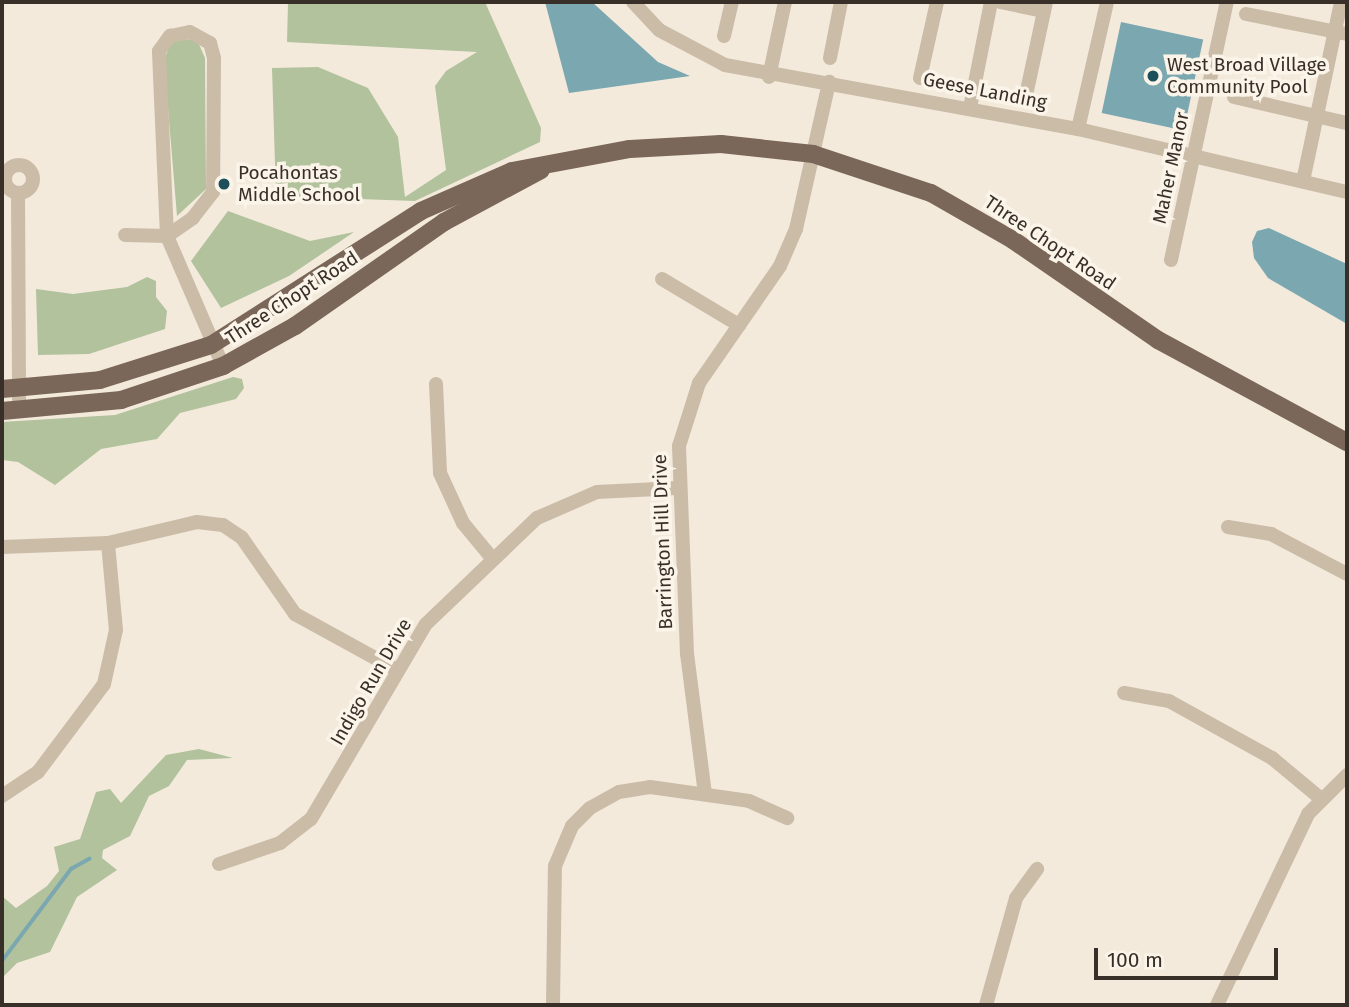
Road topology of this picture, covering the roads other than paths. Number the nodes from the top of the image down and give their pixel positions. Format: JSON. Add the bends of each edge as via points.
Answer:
{"nodes":[{"id":1,"x":633,"y":2,"type":"edge"},
{"id":2,"x":732,"y":2,"type":"edge"},
{"id":3,"x":785,"y":2,"type":"edge"},
{"id":4,"x":841,"y":2,"type":"edge"},
{"id":5,"x":937,"y":2,"type":"edge"},
{"id":6,"x":991,"y":2,"type":"edge"},
{"id":7,"x":1000,"y":2,"type":"edge"},
{"id":8,"x":1107,"y":2,"type":"edge"},
{"id":9,"x":1227,"y":2,"type":"edge"},
{"id":10,"x":1341,"y":2,"type":"edge"},
{"id":11,"x":1045,"y":6,"type":"edge"},
{"id":12,"x":1246,"y":14,"type":"dead end"},
{"id":13,"x":1341,"y":33,"type":"edge"},
{"id":14,"x":724,"y":36,"type":"dead end"},
{"id":15,"x":830,"y":58,"type":"dead end"},
{"id":16,"x":769,"y":77,"type":"junction"},
{"id":17,"x":920,"y":78,"type":"dead end"},
{"id":18,"x":829,"y":82,"type":"junction"},
{"id":19,"x":1234,"y":97,"type":"dead end"},
{"id":20,"x":1025,"y":100,"type":"dead end"},
{"id":21,"x":970,"y":108,"type":"junction"},
{"id":22,"x":1317,"y":116,"type":"junction"},
{"id":23,"x":1347,"y":122,"type":"edge"},
{"id":24,"x":1078,"y":129,"type":"junction"},
{"id":25,"x":1193,"y":153,"type":"junction"},
{"id":26,"x":813,"y":154,"type":"junction"},
{"id":27,"x":541,"y":170,"type":"junction"},
{"id":28,"x":1303,"y":181,"type":"junction"},
{"id":29,"x":1347,"y":192,"type":"edge"},
{"id":30,"x":18,"y":193,"type":"dead end"},
{"id":31,"x":125,"y":235,"type":"dead end"},
{"id":32,"x":166,"y":236,"type":"junction"},
{"id":33,"x":1171,"y":260,"type":"dead end"},
{"id":34,"x":662,"y":279,"type":"dead end"},
{"id":35,"x":738,"y":325,"type":"junction"},
{"id":36,"x":211,"y":345,"type":"junction"},
{"id":37,"x":223,"y":366,"type":"junction"},
{"id":38,"x":436,"y":384,"type":"dead end"},
{"id":39,"x":10,"y":389,"type":"edge"},
{"id":40,"x":10,"y":411,"type":"edge"},
{"id":41,"x":1347,"y":442,"type":"edge"},
{"id":42,"x":678,"y":488,"type":"junction"},
{"id":43,"x":1228,"y":527,"type":"dead end"},
{"id":44,"x":108,"y":543,"type":"junction"},
{"id":45,"x":2,"y":547,"type":"edge"},
{"id":46,"x":492,"y":558,"type":"junction"},
{"id":47,"x":1347,"y":575,"type":"edge"},
{"id":48,"x":397,"y":670,"type":"junction"},
{"id":49,"x":1124,"y":693,"type":"dead end"},
{"id":50,"x":1347,"y":775,"type":"edge"},
{"id":51,"x":705,"y":794,"type":"junction"},
{"id":52,"x":2,"y":796,"type":"edge"},
{"id":53,"x":1320,"y":798,"type":"junction"},
{"id":54,"x":787,"y":818,"type":"dead end"},
{"id":55,"x":219,"y":864,"type":"dead end"},
{"id":56,"x":1037,"y":869,"type":"dead end"},
{"id":57,"x":553,"y":1005,"type":"edge"},
{"id":58,"x":986,"y":1005,"type":"edge"},
{"id":59,"x":1217,"y":1005,"type":"edge"}],
"edges":[{"from":1,"to":16,"type":"street","name":"Geese Landing","via":[[690,51]]},
{"from":2,"to":14,"type":"street"},
{"from":3,"to":16,"type":"street"},
{"from":4,"to":15,"type":"street"},
{"from":5,"to":17,"type":"street"},
{"from":6,"to":21,"type":"street"},
{"from":7,"to":11,"type":"street"},
{"from":8,"to":24,"type":"street"},
{"from":9,"to":25,"type":"street","name":"Maher Manor"},
{"from":10,"to":13,"type":"street"},
{"from":11,"to":20,"type":"street"},
{"from":12,"to":13,"type":"street"},
{"from":13,"to":22,"type":"street"},
{"from":16,"to":18,"type":"street","name":"Geese Landing"},
{"from":18,"to":21,"type":"street","name":"Geese Landing"},
{"from":18,"to":26,"type":"street","name":"Barrington Hill Drive"},
{"from":19,"to":22,"type":"street"},
{"from":21,"to":24,"type":"street","name":"Geese Landing"},
{"from":22,"to":23,"type":"street"},
{"from":22,"to":28,"type":"street"},
{"from":24,"to":25,"type":"street","name":"Geese Landing"},
{"from":25,"to":28,"type":"street","name":"Geese Landing"},
{"from":25,"to":33,"type":"street","name":"Maher Manor"},
{"from":26,"to":27,"type":"main road","name":"Three Chopt Road","via":[[681,145]]},
{"from":26,"to":35,"type":"street","name":"Barrington Hill Drive","via":[[796,229]]},
{"from":26,"to":41,"type":"main road","name":"Three Chopt Road","via":[[884,174],[953,205],[1158,340]]},
{"from":27,"to":36,"type":"main road","name":"Three Chopt Road","via":[[512,171],[442,200]]},
{"from":27,"to":37,"type":"main road","name":"Three Chopt Road","via":[[444,222],[295,326]]},
{"from":28,"to":29,"type":"street","name":"Geese Landing"},
{"from":30,"to":39,"type":"street"},
{"from":31,"to":32,"type":"street"},
{"from":32,"to":32,"type":"street","via":[[194,218],[213,192],[214,58],[210,43],[190,32],[170,36],[159,51]]},
{"from":32,"to":36,"type":"street"},
{"from":34,"to":35,"type":"street"},
{"from":35,"to":42,"type":"street","name":"Barrington Hill Drive","via":[[699,383],[684,421]]},
{"from":36,"to":37,"type":"street"},
{"from":36,"to":39,"type":"main road","name":"Three Chopt Road","via":[[100,380]]},
{"from":37,"to":40,"type":"main road","name":"Three Chopt Road","via":[[121,400]]},
{"from":38,"to":46,"type":"street","via":[[440,472],[463,523]]},
{"from":39,"to":40,"type":"street"},
{"from":42,"to":46,"type":"street","name":"Indigo Run Drive","via":[[597,492],[563,503]]},
{"from":42,"to":51,"type":"street","name":"Barrington Hill Drive","via":[[687,654]]},
{"from":43,"to":47,"type":"street","via":[[1271,534]]},
{"from":44,"to":45,"type":"street"},
{"from":44,"to":48,"type":"street","via":[[197,522],[223,525],[242,538],[295,614]]},
{"from":44,"to":52,"type":"street","via":[[116,630],[104,684],[38,772]]},
{"from":46,"to":48,"type":"street","name":"Indigo Run Drive","via":[[426,624]]},
{"from":48,"to":55,"type":"street","name":"Indigo Run Drive","via":[[311,819],[280,842]]},
{"from":49,"to":53,"type":"street","via":[[1169,701],[1259,750]]},
{"from":50,"to":53,"type":"street"},
{"from":51,"to":54,"type":"street","via":[[749,801]]},
{"from":51,"to":57,"type":"street","via":[[631,789],[598,802],[572,826],[555,866]]},
{"from":53,"to":59,"type":"street"},
{"from":56,"to":58,"type":"street","via":[[1016,898]]}]}
